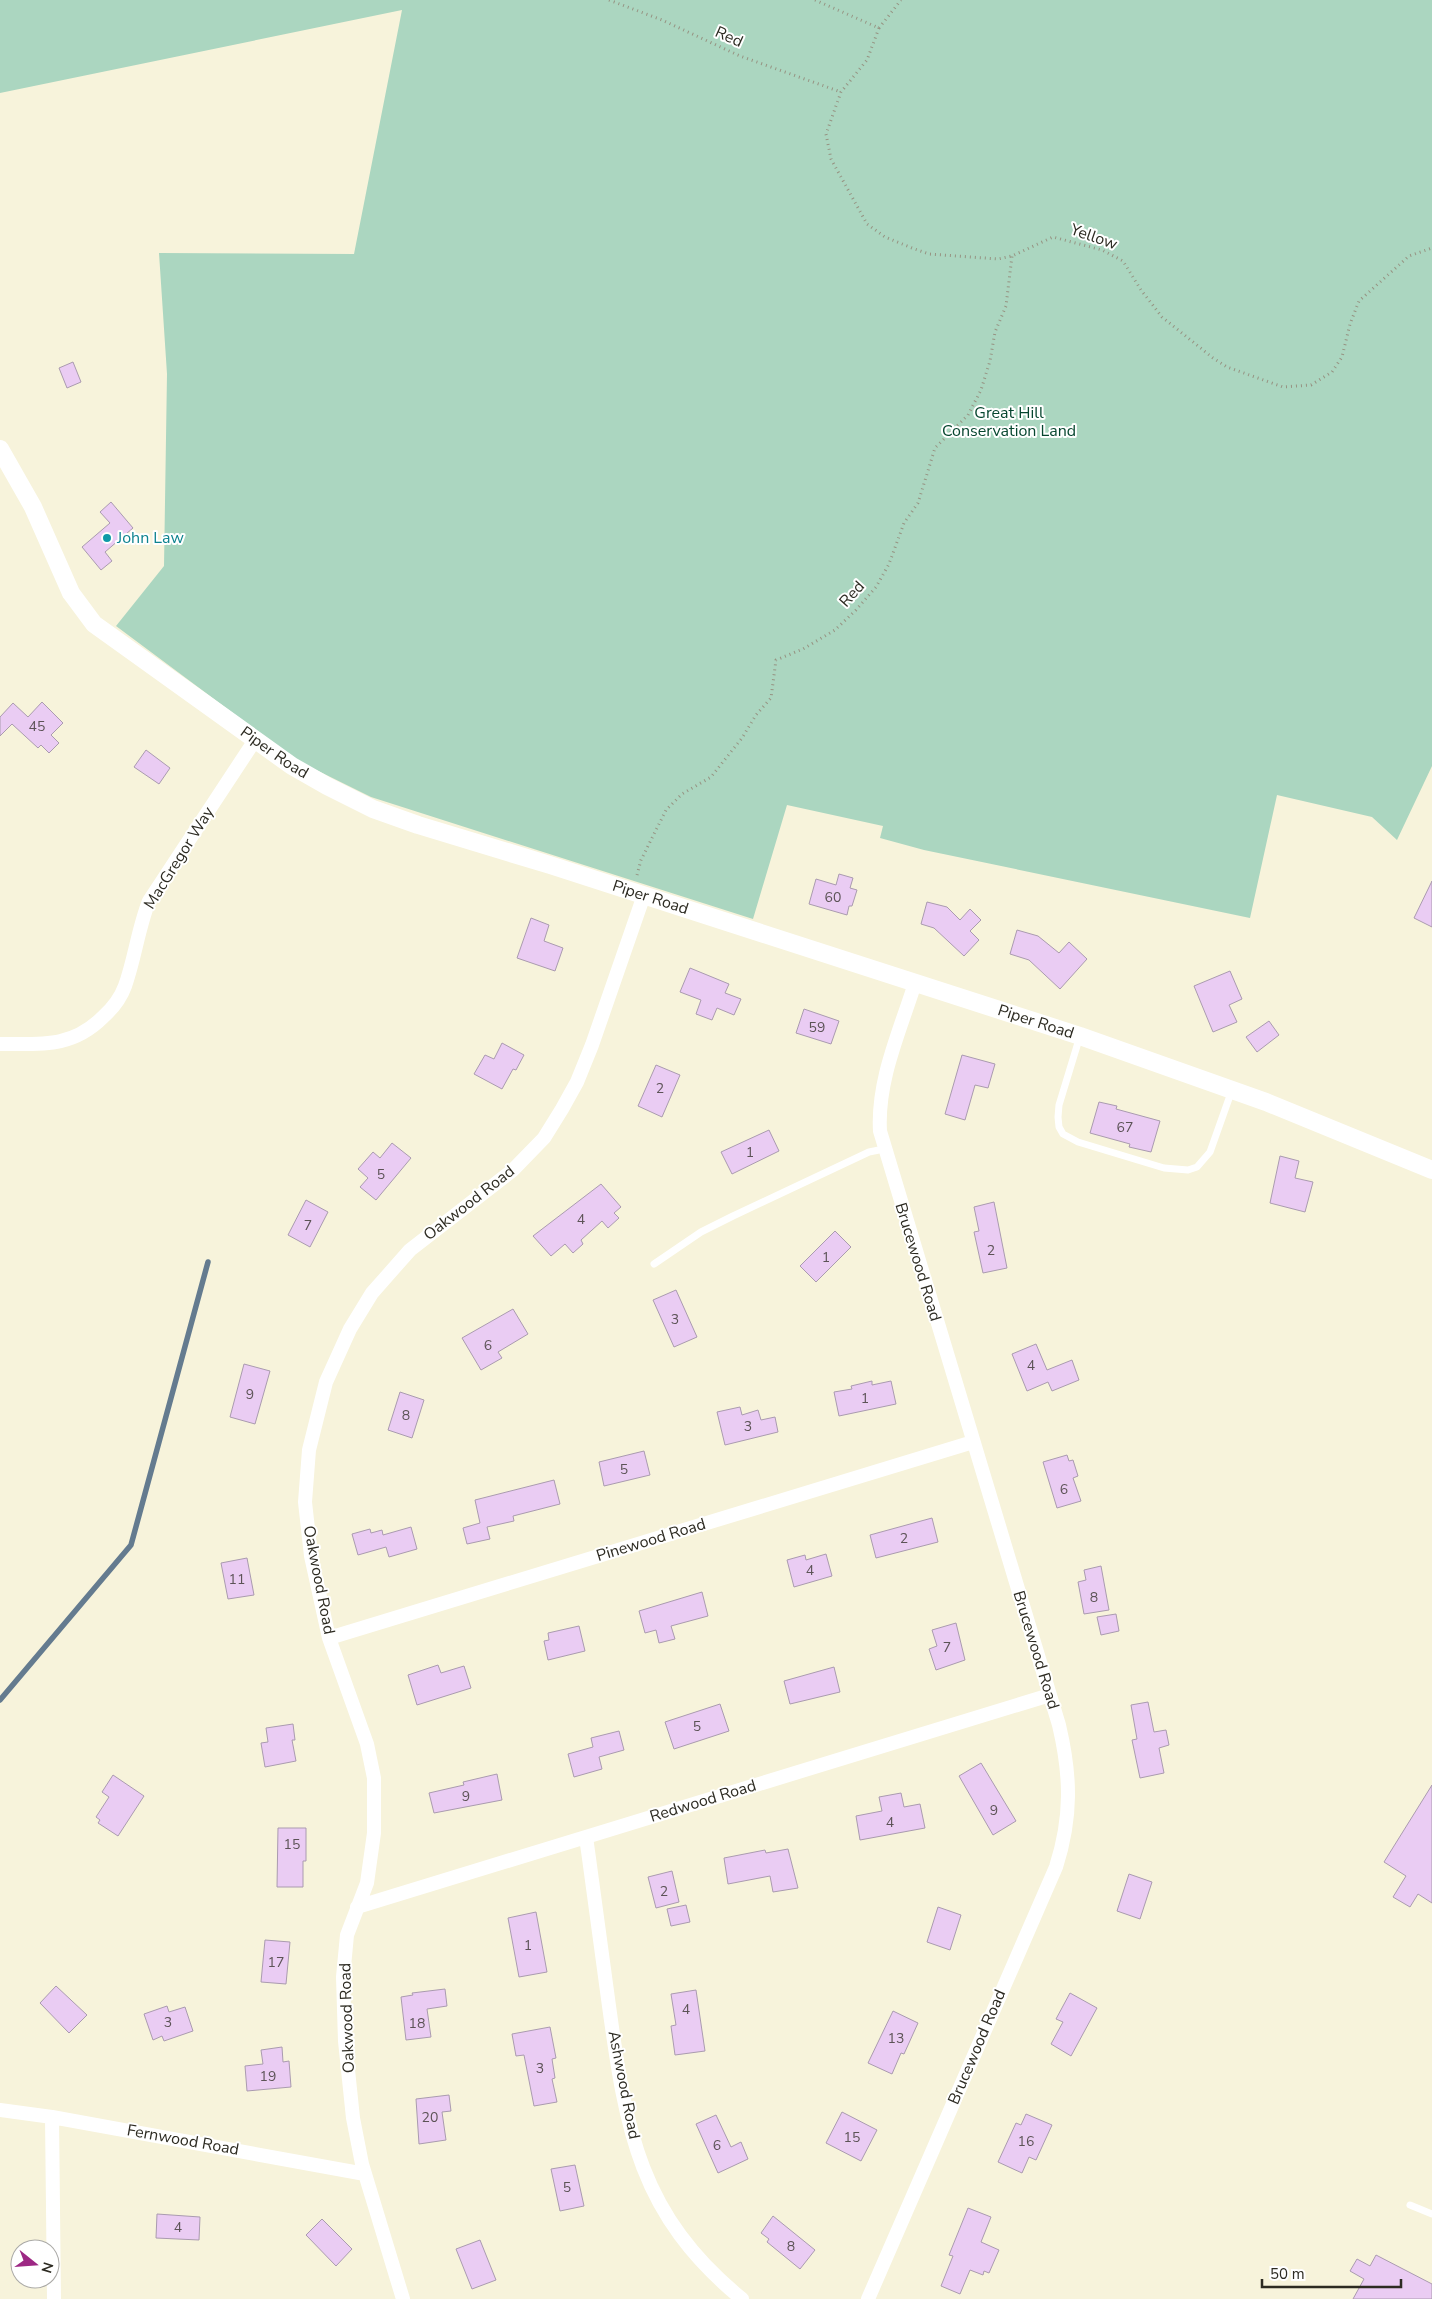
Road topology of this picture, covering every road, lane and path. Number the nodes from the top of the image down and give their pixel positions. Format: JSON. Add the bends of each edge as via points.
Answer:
{"nodes":[{"id":1,"x":609,"y":0,"type":"edge"},
{"id":2,"x":815,"y":0,"type":"edge"},
{"id":3,"x":900,"y":0,"type":"edge"},
{"id":4,"x":879,"y":28,"type":"junction"},
{"id":5,"x":841,"y":92,"type":"junction"},
{"id":6,"x":1432,"y":248,"type":"edge"},
{"id":7,"x":1012,"y":256,"type":"junction"},
{"id":8,"x":0,"y":448,"type":"edge"},
{"id":9,"x":255,"y":740,"type":"junction"},
{"id":10,"x":638,"y":893,"type":"junction"},
{"id":11,"x":915,"y":983,"type":"junction"},
{"id":12,"x":1080,"y":1036,"type":"junction"},
{"id":13,"x":0,"y":1044,"type":"edge"},
{"id":14,"x":1232,"y":1090,"type":"junction"},
{"id":15,"x":884,"y":1150,"type":"junction"},
{"id":16,"x":1432,"y":1170,"type":"edge"},
{"id":17,"x":654,"y":1264,"type":"dead end"},
{"id":18,"x":973,"y":1442,"type":"junction"},
{"id":19,"x":329,"y":1638,"type":"junction"},
{"id":20,"x":1050,"y":1695,"type":"junction"},
{"id":21,"x":586,"y":1837,"type":"junction"},
{"id":22,"x":357,"y":1907,"type":"junction"},
{"id":23,"x":0,"y":2110,"type":"edge"},
{"id":24,"x":52,"y":2116,"type":"junction"},
{"id":25,"x":365,"y":2174,"type":"junction"},
{"id":26,"x":1410,"y":2205,"type":"dead end"},
{"id":27,"x":1432,"y":2214,"type":"edge"},
{"id":28,"x":54,"y":2299,"type":"edge"},
{"id":29,"x":403,"y":2299,"type":"edge"},
{"id":30,"x":742,"y":2299,"type":"edge"},
{"id":31,"x":868,"y":2299,"type":"edge"}],
"edges":[{"from":1,"to":5,"type":"path","name":"Red","via":[[740,56]]},
{"from":2,"to":4,"type":"path"},
{"from":3,"to":4,"type":"path","name":"Yellow"},
{"from":4,"to":5,"type":"path","name":"Yellow","via":[[867,60]]},
{"from":5,"to":7,"type":"path","name":"Yellow","via":[[826,134],[831,159],[867,224],[885,236],[929,254],[998,259]]},
{"from":6,"to":7,"type":"path","name":"Yellow","via":[[1409,256],[1359,301],[1342,357],[1332,372],[1311,384],[1282,387],[1227,367],[1213,358],[1162,317],[1124,261],[1102,250],[1053,237]]},
{"from":7,"to":10,"type":"path","name":"Red","via":[[1006,306],[995,332],[981,390],[968,415],[935,448],[918,503],[904,523],[889,564],[876,587],[835,630],[776,660],[771,698],[742,738],[711,776],[682,794],[666,810],[641,860]]},
{"from":8,"to":9,"type":"street","name":"Piper Road","via":[[33,507],[68,589],[88,617],[112,638]]},
{"from":9,"to":10,"type":"street","name":"Piper Road","via":[[315,779],[380,812]]},
{"from":9,"to":13,"type":"street","name":"MacGregor Way","via":[[149,901],[140,923],[125,988],[111,1010],[92,1028],[69,1040]]},
{"from":10,"to":11,"type":"street","name":"Piper Road"},
{"from":10,"to":19,"type":"street","name":"Oakwood Road","via":[[614,987],[588,1055],[577,1082],[544,1138],[513,1170],[410,1250],[372,1293],[350,1329],[326,1382],[309,1450],[306,1502],[311,1556]]},
{"from":11,"to":12,"type":"street","name":"Piper Road"},
{"from":11,"to":15,"type":"street","name":"Brucewood Road","via":[[881,1096],[880,1130]]},
{"from":12,"to":14,"type":"street","name":"Piper Road"},
{"from":12,"to":14,"type":"lane","via":[[1058,1105],[1059,1126],[1064,1134],[1078,1142],[1164,1168],[1188,1170],[1197,1167],[1210,1152]]},
{"from":14,"to":16,"type":"street","name":"Piper Road"},
{"from":15,"to":17,"type":"lane","via":[[869,1152],[701,1232]]},
{"from":15,"to":18,"type":"street","name":"Brucewood Road"},
{"from":18,"to":19,"type":"street","name":"Pinewood Road"},
{"from":18,"to":20,"type":"street","name":"Brucewood Road"},
{"from":19,"to":22,"type":"street","name":"Oakwood Road","via":[[367,1744],[374,1778],[374,1833],[367,1883]]},
{"from":20,"to":21,"type":"street","name":"Redwood Road"},
{"from":20,"to":31,"type":"street","name":"Brucewood Road","via":[[1068,1776],[1064,1841],[1056,1867]]},
{"from":21,"to":22,"type":"street","name":"Redwood Road"},
{"from":21,"to":30,"type":"street","name":"Ashwood Road","via":[[619,2078],[638,2155],[658,2200],[684,2242],[720,2281]]},
{"from":22,"to":25,"type":"street","name":"Oakwood Road","via":[[347,1935],[345,2040],[353,2118]]},
{"from":23,"to":24,"type":"street","name":"Fernwood Road"},
{"from":24,"to":25,"type":"street","name":"Fernwood Road"},
{"from":24,"to":28,"type":"street"},
{"from":25,"to":29,"type":"street","name":"Oakwood Road"},
{"from":26,"to":27,"type":"lane"}]}
